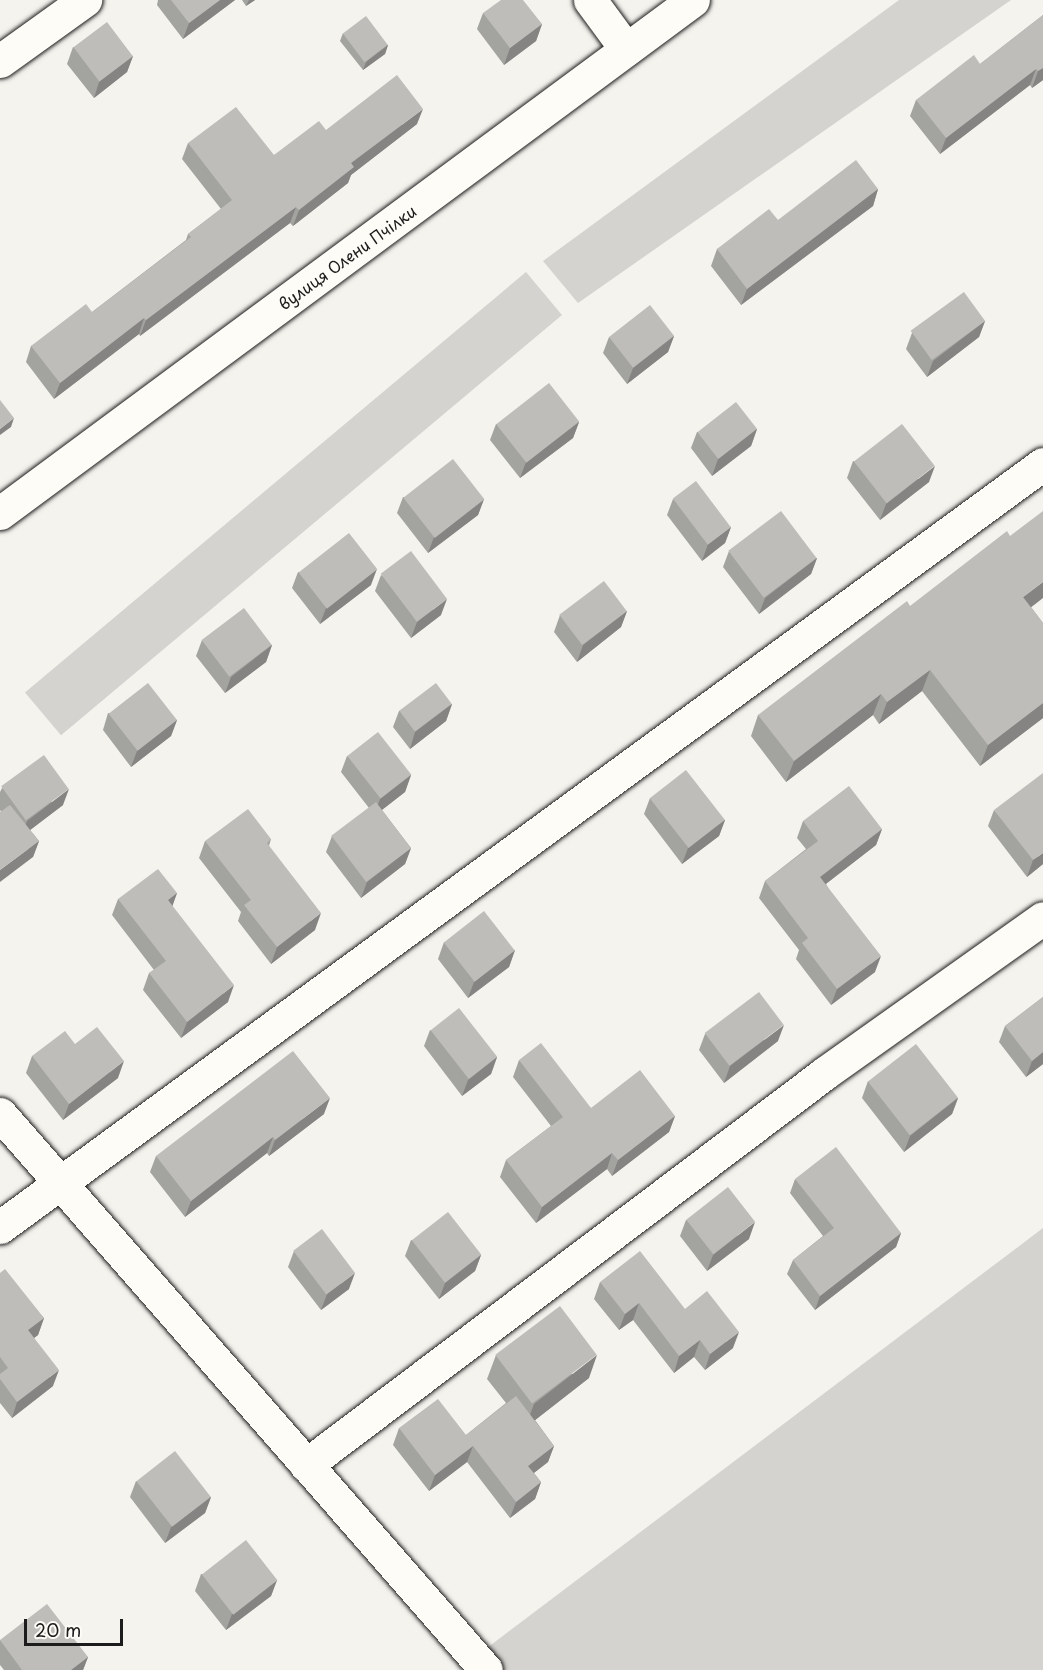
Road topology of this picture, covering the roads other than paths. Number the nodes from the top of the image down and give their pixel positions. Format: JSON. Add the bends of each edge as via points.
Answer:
{"nodes":[{"id":1,"x":85,"y":0,"type":"edge"},
{"id":2,"x":590,"y":0,"type":"edge"},
{"id":3,"x":693,"y":0,"type":"edge"},
{"id":4,"x":626,"y":49,"type":"junction"},
{"id":5,"x":0,"y":61,"type":"edge"},
{"id":6,"x":1043,"y":464,"type":"edge"},
{"id":7,"x":0,"y":513,"type":"edge"},
{"id":8,"x":1043,"y":918,"type":"edge"},
{"id":9,"x":0,"y":1114,"type":"edge"},
{"id":10,"x":60,"y":1184,"type":"junction"},
{"id":11,"x":0,"y":1227,"type":"edge"},
{"id":12,"x":306,"y":1465,"type":"junction"},
{"id":13,"x":486,"y":1670,"type":"edge"}],
"edges":[{"from":1,"to":5,"type":"street"},
{"from":2,"to":4,"type":"street"},
{"from":3,"to":4,"type":"street","name":"вулиця Олени Пчілки"},
{"from":4,"to":7,"type":"street","name":"вулиця Олени Пчілки"},
{"from":6,"to":10,"type":"street"},
{"from":8,"to":12,"type":"street","via":[[825,1073]]},
{"from":9,"to":10,"type":"street"},
{"from":10,"to":11,"type":"street"},
{"from":10,"to":12,"type":"street"},
{"from":12,"to":13,"type":"street"}]}
